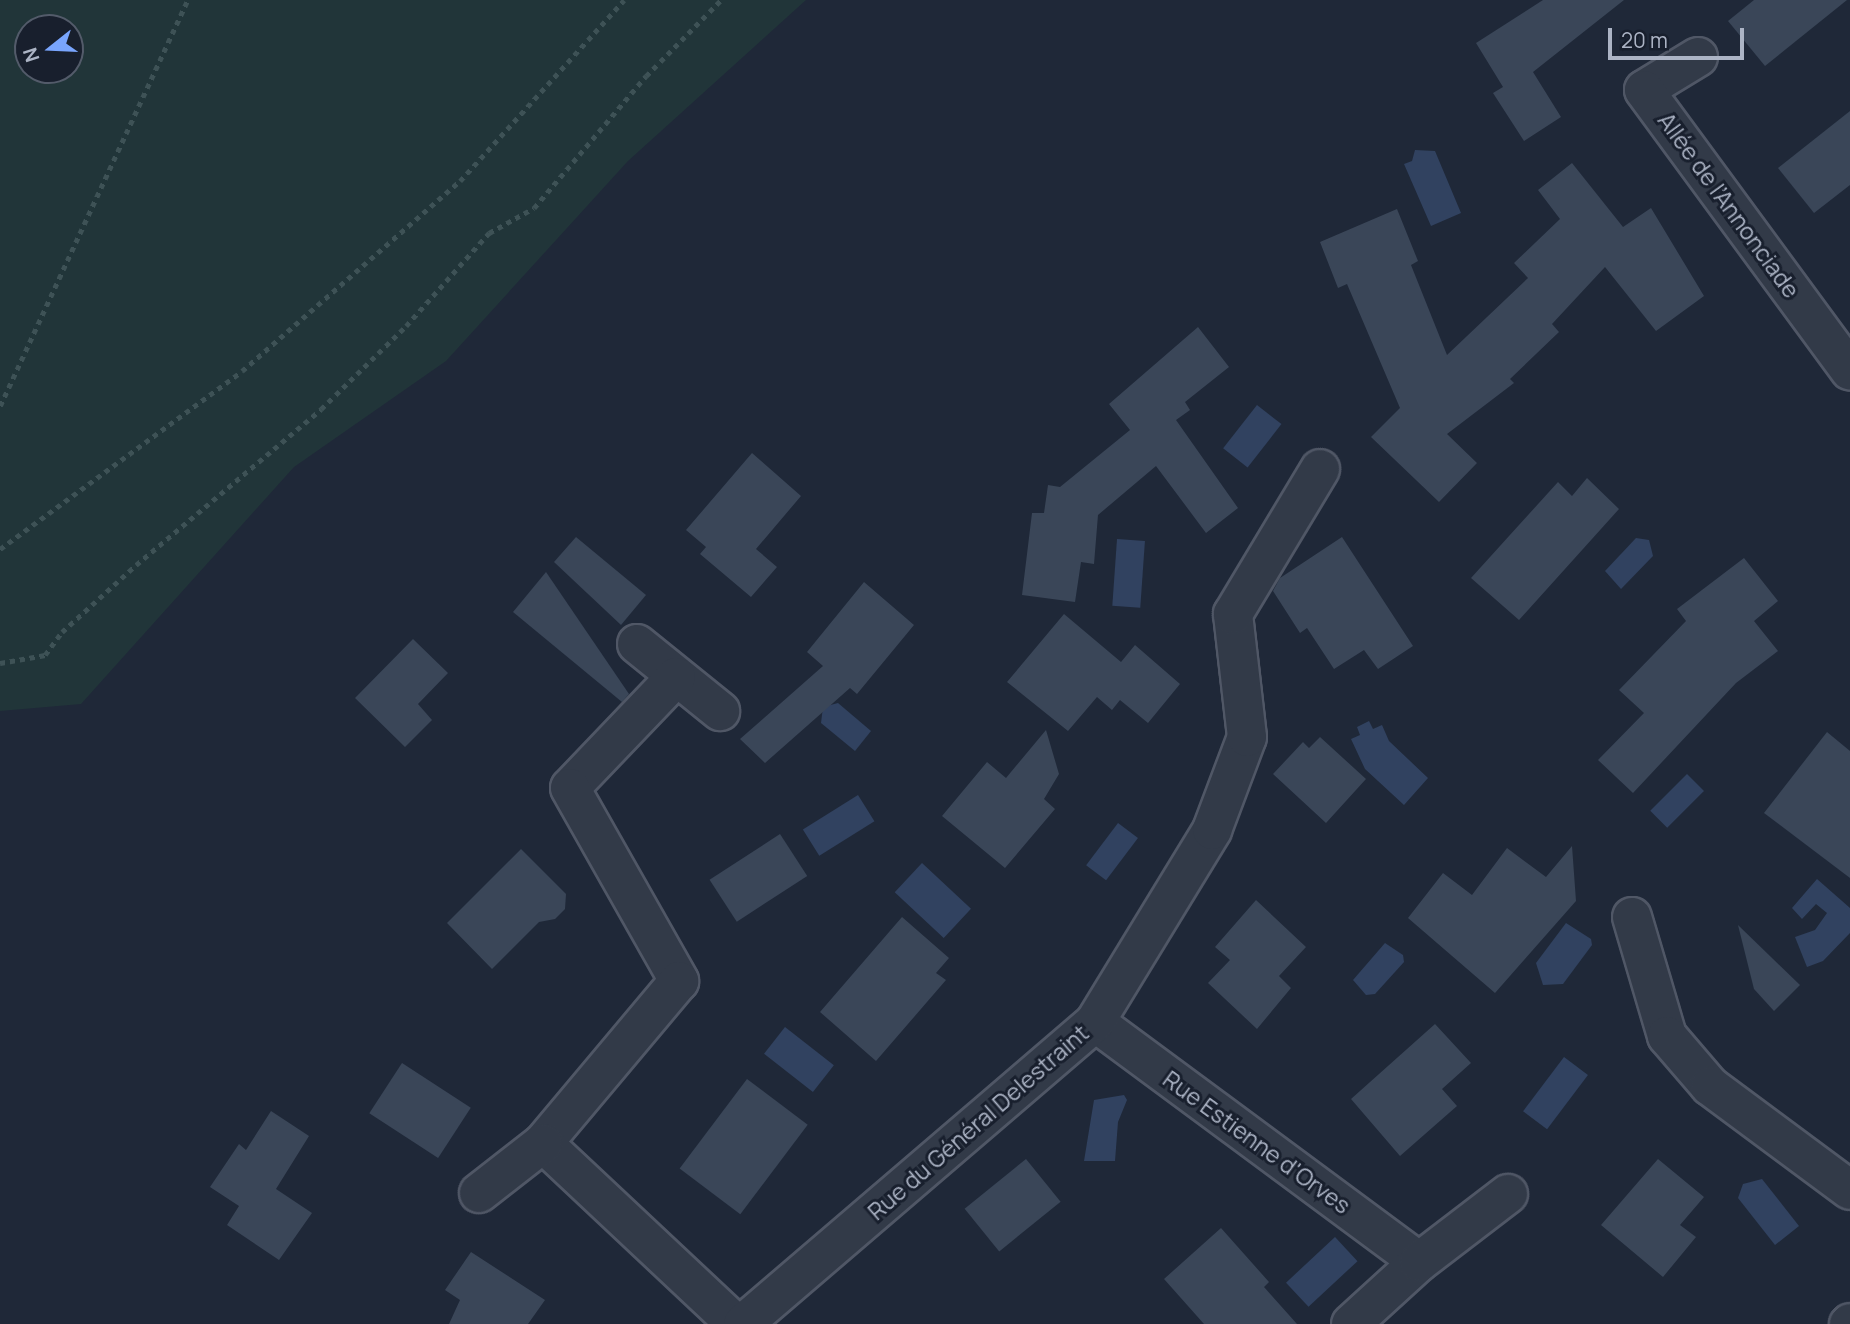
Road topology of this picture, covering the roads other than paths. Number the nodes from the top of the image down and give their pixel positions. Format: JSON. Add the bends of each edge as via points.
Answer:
{"nodes":[{"id":1,"x":1698,"y":57,"type":"dead end"},
{"id":2,"x":1850,"y":370,"type":"edge"},
{"id":3,"x":1320,"y":469,"type":"dead end"},
{"id":4,"x":637,"y":644,"type":"dead end"},
{"id":5,"x":676,"y":677,"type":"junction"},
{"id":6,"x":720,"y":711,"type":"dead end"},
{"id":7,"x":1632,"y":917,"type":"dead end"},
{"id":8,"x":1095,"y":1022,"type":"junction"},
{"id":9,"x":543,"y":1143,"type":"junction"},
{"id":10,"x":1850,"y":1189,"type":"edge"},
{"id":11,"x":479,"y":1193,"type":"dead end"},
{"id":12,"x":1508,"y":1194,"type":"dead end"},
{"id":13,"x":1419,"y":1262,"type":"junction"},
{"id":14,"x":736,"y":1324,"type":"edge"},
{"id":15,"x":743,"y":1324,"type":"edge"},
{"id":16,"x":1351,"y":1324,"type":"edge"}],
"edges":[{"from":1,"to":2,"type":"street","name":"Allée de l’Annonciade","via":[[1644,90]]},
{"from":3,"to":8,"type":"street","name":"Rue du Général Delestraint","via":[[1233,614],[1247,737],[1212,830]]},
{"from":4,"to":5,"type":"street"},
{"from":5,"to":6,"type":"street"},
{"from":5,"to":9,"type":"street","via":[[570,788],[679,981]]},
{"from":7,"to":10,"type":"street","via":[[1667,1036],[1710,1086]]},
{"from":8,"to":13,"type":"street","name":"Rue Estienne d'Orves"},
{"from":8,"to":15,"type":"street","name":"Rue du Général Delestraint"},
{"from":9,"to":11,"type":"street"},
{"from":9,"to":14,"type":"street"},
{"from":12,"to":13,"type":"street"},
{"from":13,"to":16,"type":"street"}]}
